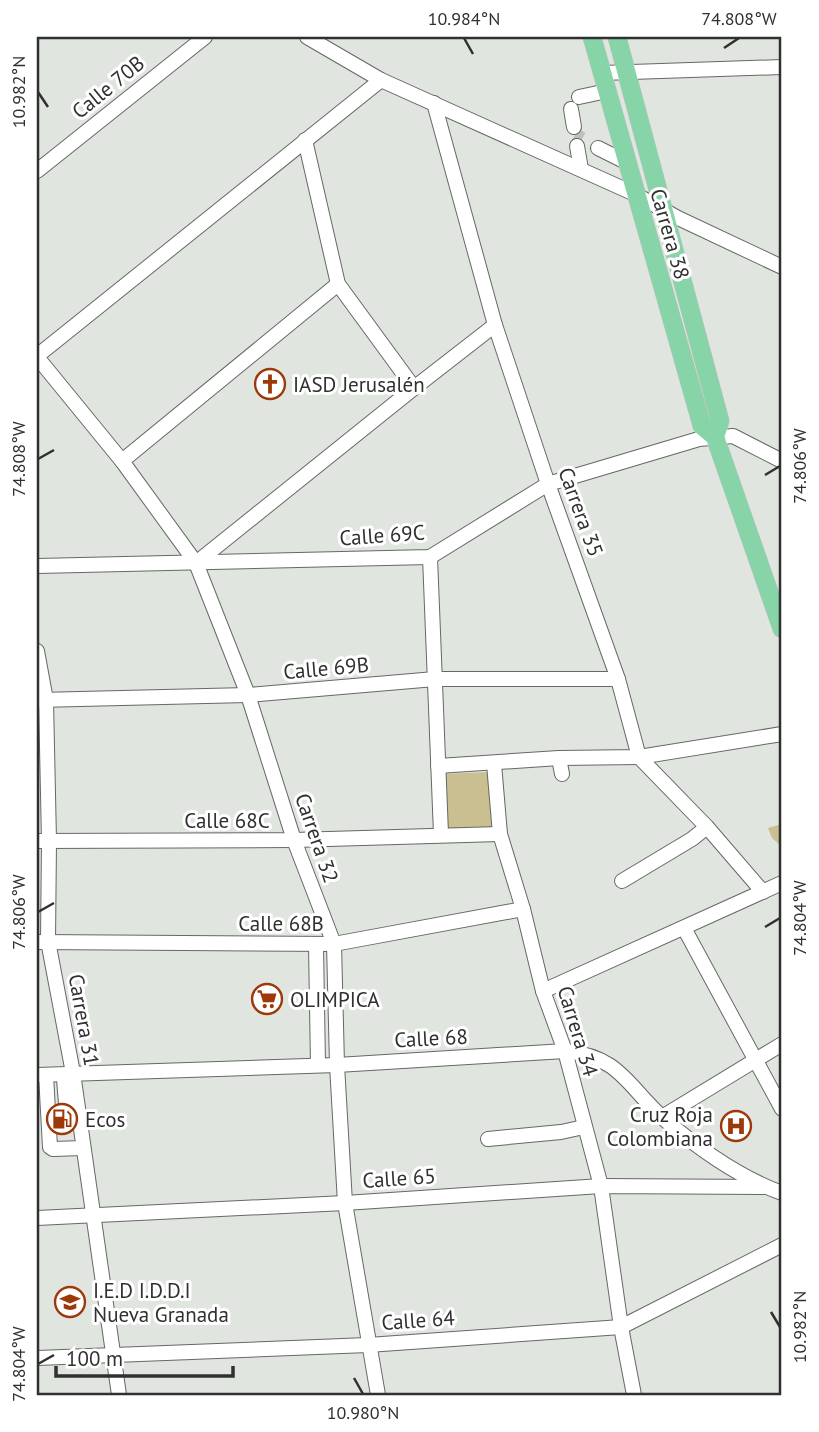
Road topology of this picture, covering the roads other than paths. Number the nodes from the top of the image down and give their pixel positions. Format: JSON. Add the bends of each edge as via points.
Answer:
{"nodes":[{"id":1,"x":205,"y":37,"type":"edge"},
{"id":2,"x":307,"y":37,"type":"edge"},
{"id":3,"x":592,"y":37,"type":"edge"},
{"id":4,"x":617,"y":37,"type":"edge"},
{"id":5,"x":782,"y":67,"type":"edge"},
{"id":6,"x":627,"y":72,"type":"junction"},
{"id":7,"x":602,"y":73,"type":"junction"},
{"id":8,"x":382,"y":80,"type":"junction"},
{"id":9,"x":607,"y":92,"type":"junction"},
{"id":10,"x":434,"y":103,"type":"junction"},
{"id":11,"x":305,"y":140,"type":"junction"},
{"id":12,"x":583,"y":140,"type":"junction"},
{"id":13,"x":626,"y":162,"type":"junction"},
{"id":14,"x":580,"y":169,"type":"junction"},
{"id":15,"x":37,"y":171,"type":"edge"},
{"id":16,"x":635,"y":194,"type":"junction"},
{"id":17,"x":663,"y":209,"type":"junction"},
{"id":18,"x":782,"y":267,"type":"edge"},
{"id":19,"x":338,"y":285,"type":"junction"},
{"id":20,"x":495,"y":326,"type":"junction"},
{"id":21,"x":37,"y":356,"type":"edge"},
{"id":22,"x":414,"y":388,"type":"junction"},
{"id":23,"x":715,"y":437,"type":"junction"},
{"id":24,"x":122,"y":461,"type":"junction"},
{"id":25,"x":782,"y":461,"type":"edge"},
{"id":26,"x":548,"y":484,"type":"junction"},
{"id":27,"x":430,"y":556,"type":"junction"},
{"id":28,"x":196,"y":563,"type":"junction"},
{"id":29,"x":37,"y":566,"type":"edge"},
{"id":30,"x":782,"y":629,"type":"edge"},
{"id":31,"x":37,"y":650,"type":"edge"},
{"id":32,"x":435,"y":679,"type":"junction"},
{"id":33,"x":618,"y":679,"type":"junction"},
{"id":34,"x":248,"y":695,"type":"junction"},
{"id":35,"x":41,"y":700,"type":"edge"},
{"id":36,"x":782,"y":734,"type":"edge"},
{"id":37,"x":639,"y":757,"type":"junction"},
{"id":38,"x":559,"y":758,"type":"junction"},
{"id":39,"x":494,"y":764,"type":"junction"},
{"id":40,"x":438,"y":766,"type":"junction"},
{"id":41,"x":562,"y":774,"type":"dead end"},
{"id":42,"x":707,"y":827,"type":"junction"},
{"id":43,"x":441,"y":834,"type":"junction"},
{"id":44,"x":500,"y":834,"type":"junction"},
{"id":45,"x":43,"y":841,"type":"edge"},
{"id":46,"x":294,"y":841,"type":"junction"},
{"id":47,"x":622,"y":881,"type":"dead end"},
{"id":48,"x":782,"y":883,"type":"edge"},
{"id":49,"x":763,"y":892,"type":"junction"},
{"id":50,"x":523,"y":909,"type":"junction"},
{"id":51,"x":684,"y":928,"type":"junction"},
{"id":52,"x":42,"y":941,"type":"edge"},
{"id":53,"x":316,"y":944,"type":"junction"},
{"id":54,"x":334,"y":944,"type":"junction"},
{"id":55,"x":543,"y":991,"type":"junction"},
{"id":56,"x":782,"y":1044,"type":"edge"},
{"id":57,"x":565,"y":1051,"type":"junction"},
{"id":58,"x":755,"y":1060,"type":"junction"},
{"id":59,"x":318,"y":1065,"type":"junction"},
{"id":60,"x":337,"y":1065,"type":"junction"},
{"id":61,"x":68,"y":1074,"type":"junction"},
{"id":62,"x":41,"y":1075,"type":"edge"},
{"id":63,"x":782,"y":1109,"type":"edge"},
{"id":64,"x":73,"y":1116,"type":"junction"},
{"id":65,"x":48,"y":1117,"type":"junction"},
{"id":66,"x":662,"y":1117,"type":"junction"},
{"id":67,"x":584,"y":1127,"type":"junction"},
{"id":68,"x":488,"y":1139,"type":"dead end"},
{"id":69,"x":83,"y":1148,"type":"junction"},
{"id":70,"x":601,"y":1185,"type":"junction"},
{"id":71,"x":764,"y":1186,"type":"junction"},
{"id":72,"x":782,"y":1193,"type":"edge"},
{"id":73,"x":345,"y":1203,"type":"junction"},
{"id":74,"x":92,"y":1216,"type":"junction"},
{"id":75,"x":37,"y":1218,"type":"edge"},
{"id":76,"x":782,"y":1245,"type":"edge"},
{"id":77,"x":621,"y":1326,"type":"junction"},
{"id":78,"x":369,"y":1345,"type":"junction"},
{"id":79,"x":113,"y":1355,"type":"junction"},
{"id":80,"x":37,"y":1358,"type":"edge"},
{"id":81,"x":119,"y":1395,"type":"edge"},
{"id":82,"x":378,"y":1395,"type":"edge"},
{"id":83,"x":634,"y":1395,"type":"edge"}],
"edges":[{"from":1,"to":15,"type":"street","name":"Calle 70B"},
{"from":2,"to":8,"type":"street"},
{"from":3,"to":7,"type":"main road","name":"Carrera 38"},
{"from":4,"to":6,"type":"main road","name":"Carrera 38"},
{"from":5,"to":6,"type":"street"},
{"from":6,"to":7,"type":"street"},
{"from":6,"to":17,"type":"main road","name":"Carrera 38"},
{"from":7,"to":9,"type":"main road","name":"Carrera 38"},
{"from":8,"to":10,"type":"street"},
{"from":8,"to":11,"type":"street"},
{"from":9,"to":12,"type":"street","via":[[575,103]]},
{"from":9,"to":13,"type":"main road","name":"Carrera 38"},
{"from":10,"to":14,"type":"street"},
{"from":10,"to":20,"type":"street","name":"Carrera 35"},
{"from":11,"to":19,"type":"street"},
{"from":11,"to":21,"type":"street"},
{"from":12,"to":13,"type":"street"},
{"from":12,"to":14,"type":"street"},
{"from":13,"to":16,"type":"main road","name":"Carrera 38"},
{"from":14,"to":16,"type":"street"},
{"from":16,"to":17,"type":"street"},
{"from":16,"to":23,"type":"main road","name":"Carrera 38","via":[[702,426]]},
{"from":17,"to":18,"type":"street"},
{"from":17,"to":23,"type":"main road","name":"Carrera 38","via":[[720,421]]},
{"from":19,"to":22,"type":"street"},
{"from":19,"to":24,"type":"street"},
{"from":20,"to":22,"type":"street"},
{"from":20,"to":26,"type":"street","name":"Carrera 35"},
{"from":21,"to":24,"type":"street","name":"Carrera 32"},
{"from":22,"to":28,"type":"street"},
{"from":23,"to":25,"type":"street","name":"Calle 69C","via":[[733,436]]},
{"from":23,"to":26,"type":"street","name":"Calle 69C"},
{"from":23,"to":30,"type":"main road","name":"Carrera 38"},
{"from":24,"to":28,"type":"street","name":"Carrera 32"},
{"from":26,"to":27,"type":"street","name":"Calle 69C"},
{"from":26,"to":33,"type":"street","name":"Carrera 35"},
{"from":27,"to":28,"type":"street","name":"Calle 69C"},
{"from":27,"to":32,"type":"street"},
{"from":28,"to":29,"type":"street","name":"Calle 69C"},
{"from":28,"to":34,"type":"street","name":"Carrera 32"},
{"from":31,"to":35,"type":"street","name":"Carrera 31"},
{"from":32,"to":33,"type":"street","name":"Calle 69B"},
{"from":32,"to":34,"type":"street","name":"Calle 69B"},
{"from":32,"to":40,"type":"street"},
{"from":33,"to":37,"type":"street","name":"Carrera 35"},
{"from":34,"to":35,"type":"street","name":"Calle 69B"},
{"from":34,"to":46,"type":"street","name":"Carrera 32"},
{"from":35,"to":45,"type":"street","name":"Carrera 31"},
{"from":36,"to":37,"type":"street"},
{"from":37,"to":38,"type":"street"},
{"from":37,"to":42,"type":"street","name":"Carrera 35"},
{"from":38,"to":39,"type":"street"},
{"from":38,"to":41,"type":"street"},
{"from":39,"to":40,"type":"street"},
{"from":39,"to":44,"type":"street","name":"Carrera 34"},
{"from":40,"to":43,"type":"street"},
{"from":42,"to":47,"type":"street"},
{"from":42,"to":49,"type":"street","name":"Carrera 35"},
{"from":43,"to":44,"type":"street","name":"Calle 68C"},
{"from":43,"to":46,"type":"street","name":"Calle 68C"},
{"from":44,"to":50,"type":"street","name":"Carrera 34"},
{"from":45,"to":46,"type":"street","name":"Calle 68C"},
{"from":45,"to":52,"type":"street","name":"Carrera 31"},
{"from":46,"to":54,"type":"street","name":"Carrera 32"},
{"from":48,"to":49,"type":"street"},
{"from":49,"to":51,"type":"street"},
{"from":50,"to":54,"type":"street","name":"Calle 68B"},
{"from":50,"to":55,"type":"street","name":"Carrera 34"},
{"from":51,"to":55,"type":"street"},
{"from":51,"to":58,"type":"street"},
{"from":52,"to":53,"type":"street","name":"Calle 68B"},
{"from":52,"to":61,"type":"street","name":"Carrera 31"},
{"from":53,"to":54,"type":"street","name":"Calle 68B"},
{"from":53,"to":59,"type":"street"},
{"from":54,"to":60,"type":"street","name":"Carrera 32"},
{"from":55,"to":57,"type":"street","name":"Carrera 34"},
{"from":56,"to":58,"type":"street"},
{"from":57,"to":60,"type":"street","name":"Calle 68"},
{"from":57,"to":66,"type":"street","name":"Calle 68","via":[[603,1060],[623,1073]]},
{"from":57,"to":67,"type":"street","name":"Carrera 34"},
{"from":58,"to":63,"type":"street"},
{"from":58,"to":66,"type":"street"},
{"from":59,"to":60,"type":"street","name":"Calle 68"},
{"from":59,"to":61,"type":"street","name":"Calle 68"},
{"from":60,"to":73,"type":"street","name":"Carrera 32"},
{"from":61,"to":62,"type":"street","name":"Calle 68"},
{"from":61,"to":64,"type":"street","name":"Carrera 31"},
{"from":62,"to":65,"type":"street"},
{"from":64,"to":65,"type":"street"},
{"from":64,"to":69,"type":"street","name":"Carrera 31"},
{"from":65,"to":69,"type":"street","via":[[50,1147]]},
{"from":66,"to":71,"type":"street","name":"Calle 65","via":[[709,1155]]},
{"from":67,"to":68,"type":"street"},
{"from":67,"to":70,"type":"street","name":"Carrera 34"},
{"from":69,"to":74,"type":"street","name":"Carrera 31"},
{"from":70,"to":71,"type":"street","name":"Calle 65"},
{"from":70,"to":73,"type":"street","name":"Calle 65"},
{"from":70,"to":77,"type":"street","name":"Carrera 34"},
{"from":71,"to":72,"type":"street","name":"Calle 65"},
{"from":73,"to":74,"type":"street","name":"Calle 65"},
{"from":73,"to":78,"type":"street","name":"Carrera 32"},
{"from":74,"to":75,"type":"street","name":"Calle 65"},
{"from":74,"to":79,"type":"street","name":"Carrera 31"},
{"from":76,"to":77,"type":"street","name":"Calle 64"},
{"from":77,"to":78,"type":"street","name":"Calle 64"},
{"from":77,"to":83,"type":"street","name":"Carrera 34"},
{"from":78,"to":79,"type":"street","name":"Calle 64"},
{"from":78,"to":82,"type":"street","name":"Carrera 32"},
{"from":79,"to":80,"type":"street","name":"Calle 64"},
{"from":79,"to":81,"type":"street","name":"Carrera 31"}]}
